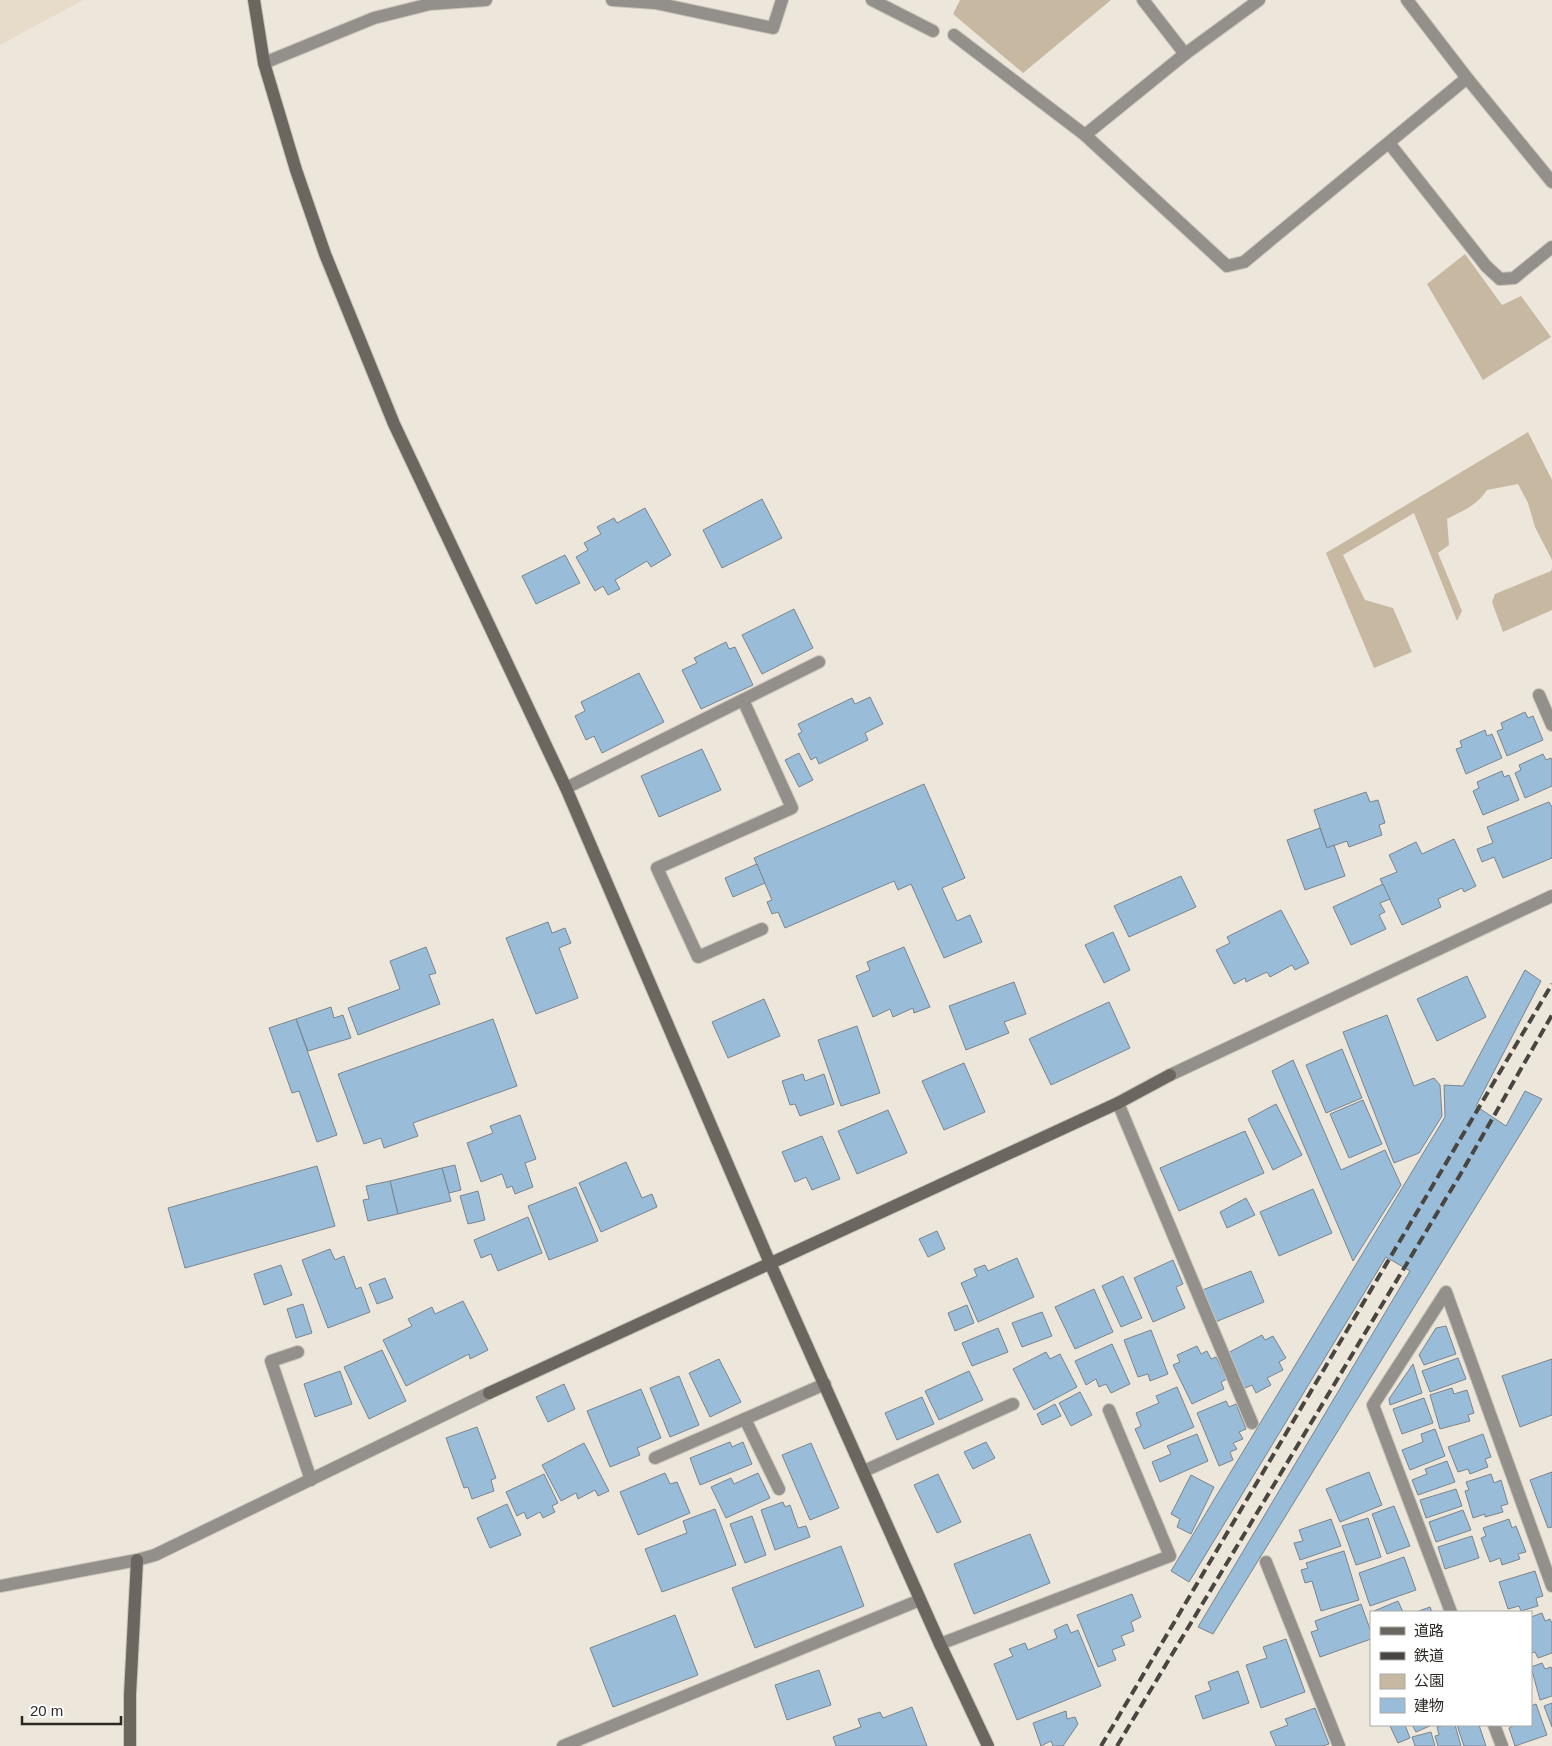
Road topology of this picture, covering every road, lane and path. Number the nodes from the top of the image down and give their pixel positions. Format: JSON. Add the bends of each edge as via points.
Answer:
{"nodes":[{"id":1,"x":254,"y":0,"type":"edge"},
{"id":2,"x":486,"y":0,"type":"edge"},
{"id":3,"x":612,"y":0,"type":"edge"},
{"id":4,"x":782,"y":0,"type":"edge"},
{"id":5,"x":872,"y":0,"type":"edge"},
{"id":6,"x":1143,"y":0,"type":"edge"},
{"id":7,"x":1258,"y":0,"type":"edge"},
{"id":8,"x":1407,"y":0,"type":"edge"},
{"id":9,"x":933,"y":31,"type":"dead end"},
{"id":10,"x":954,"y":35,"type":"dead end"},
{"id":11,"x":1185,"y":54,"type":"junction"},
{"id":12,"x":264,"y":63,"type":"junction"},
{"id":13,"x":1467,"y":78,"type":"junction"},
{"id":14,"x":1085,"y":136,"type":"junction"},
{"id":15,"x":1389,"y":143,"type":"junction"},
{"id":16,"x":1552,"y":182,"type":"edge"},
{"id":17,"x":1552,"y":247,"type":"edge"},
{"id":18,"x":820,"y":662,"type":"dead end"},
{"id":19,"x":1539,"y":696,"type":"dead end"},
{"id":20,"x":743,"y":700,"type":"junction"},
{"id":21,"x":1552,"y":724,"type":"edge"},
{"id":22,"x":566,"y":788,"type":"junction"},
{"id":23,"x":1552,"y":896,"type":"edge"},
{"id":24,"x":762,"y":929,"type":"dead end"},
{"id":25,"x":1118,"y":1103,"type":"junction"},
{"id":26,"x":770,"y":1263,"type":"junction"},
{"id":27,"x":298,"y":1352,"type":"dead end"},
{"id":28,"x":825,"y":1384,"type":"junction"},
{"id":29,"x":1013,"y":1404,"type":"dead end"},
{"id":30,"x":1110,"y":1410,"type":"dead end"},
{"id":31,"x":745,"y":1419,"type":"junction"},
{"id":32,"x":1252,"y":1423,"type":"dead end"},
{"id":33,"x":655,"y":1458,"type":"dead end"},
{"id":34,"x":864,"y":1471,"type":"junction"},
{"id":35,"x":311,"y":1480,"type":"junction"},
{"id":36,"x":779,"y":1489,"type":"dead end"},
{"id":37,"x":137,"y":1560,"type":"junction"},
{"id":38,"x":1266,"y":1562,"type":"dead end"},
{"id":39,"x":0,"y":1586,"type":"edge"},
{"id":40,"x":1552,"y":1586,"type":"edge"},
{"id":41,"x":920,"y":1600,"type":"junction"},
{"id":42,"x":1451,"y":1611,"type":"edge"},
{"id":43,"x":940,"y":1644,"type":"junction"},
{"id":44,"x":1494,"y":1726,"type":"edge"},
{"id":45,"x":130,"y":1746,"type":"edge"},
{"id":46,"x":563,"y":1746,"type":"edge"},
{"id":47,"x":988,"y":1746,"type":"edge"},
{"id":48,"x":1339,"y":1746,"type":"edge"},
{"id":49,"x":1502,"y":1746,"type":"edge"}],
"edges":[{"from":1,"to":12,"type":"street"},
{"from":2,"to":12,"type":"street","via":[[430,4],[374,18]]},
{"from":3,"to":4,"type":"street","via":[[655,2],[773,28]]},
{"from":5,"to":9,"type":"street"},
{"from":6,"to":11,"type":"street"},
{"from":7,"to":11,"type":"street"},
{"from":8,"to":13,"type":"street"},
{"from":10,"to":14,"type":"street"},
{"from":11,"to":14,"type":"street"},
{"from":12,"to":22,"type":"street","via":[[324,254],[394,424]]},
{"from":13,"to":15,"type":"street"},
{"from":13,"to":16,"type":"street"},
{"from":14,"to":15,"type":"street","via":[[1228,266],[1244,262]]},
{"from":15,"to":17,"type":"street","via":[[1486,266],[1500,279],[1514,278]]},
{"from":18,"to":20,"type":"street"},
{"from":19,"to":21,"type":"street"},
{"from":20,"to":22,"type":"street"},
{"from":20,"to":24,"type":"street","via":[[792,808],[657,868],[698,957]]},
{"from":22,"to":26,"type":"street"},
{"from":23,"to":25,"type":"street","via":[[1170,1074]]},
{"from":25,"to":26,"type":"street"},
{"from":25,"to":32,"type":"street"},
{"from":26,"to":28,"type":"street"},
{"from":26,"to":35,"type":"street"},
{"from":27,"to":35,"type":"street","via":[[271,1361]]},
{"from":28,"to":31,"type":"street"},
{"from":28,"to":34,"type":"street"},
{"from":29,"to":34,"type":"street"},
{"from":30,"to":43,"type":"street","via":[[1170,1556]]},
{"from":31,"to":33,"type":"street"},
{"from":31,"to":36,"type":"street"},
{"from":34,"to":41,"type":"street"},
{"from":35,"to":37,"type":"street","via":[[155,1555]]},
{"from":37,"to":39,"type":"street"},
{"from":37,"to":45,"type":"street"},
{"from":38,"to":48,"type":"street"},
{"from":40,"to":42,"type":"street","via":[[1446,1292],[1373,1405]]},
{"from":41,"to":43,"type":"street"},
{"from":41,"to":46,"type":"street"},
{"from":43,"to":47,"type":"street"},
{"from":44,"to":49,"type":"street"}]}
